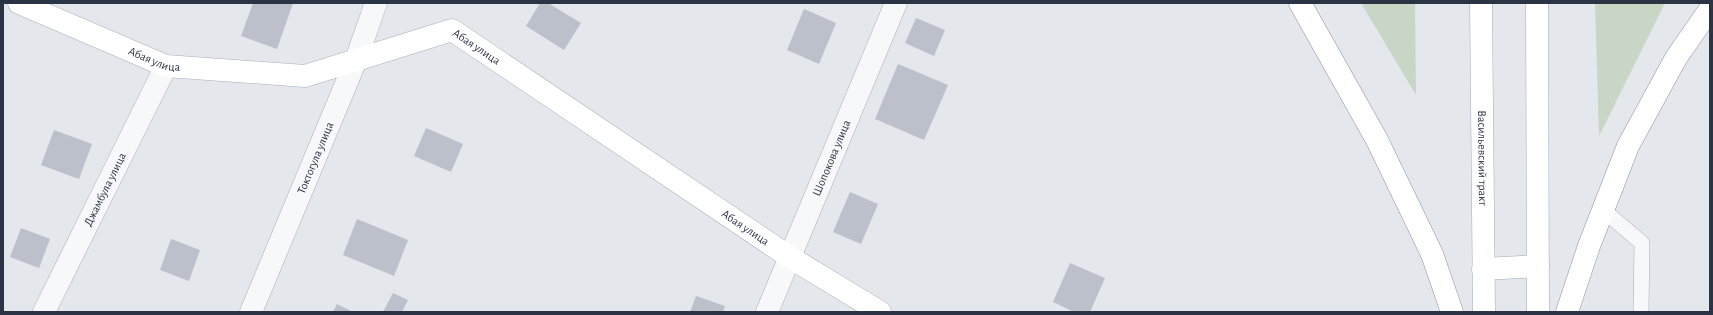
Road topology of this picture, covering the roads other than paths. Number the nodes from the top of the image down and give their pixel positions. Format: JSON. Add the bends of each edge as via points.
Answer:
{"nodes":[{"id":1,"x":376,"y":3,"type":"edge"},
{"id":2,"x":896,"y":3,"type":"edge"},
{"id":3,"x":1300,"y":3,"type":"edge"},
{"id":4,"x":1481,"y":3,"type":"edge"},
{"id":5,"x":1537,"y":3,"type":"edge"},
{"id":6,"x":26,"y":4,"type":"edge"},
{"id":7,"x":1710,"y":9,"type":"edge"},
{"id":8,"x":356,"y":60,"type":"junction"},
{"id":9,"x":166,"y":66,"type":"junction"},
{"id":10,"x":1603,"y":210,"type":"junction"},
{"id":11,"x":791,"y":258,"type":"junction"},
{"id":12,"x":1538,"y":266,"type":"junction"},
{"id":13,"x":1482,"y":269,"type":"junction"},
{"id":14,"x":44,"y":312,"type":"edge"},
{"id":15,"x":251,"y":312,"type":"edge"},
{"id":16,"x":767,"y":312,"type":"edge"},
{"id":17,"x":880,"y":312,"type":"edge"},
{"id":18,"x":1452,"y":312,"type":"edge"},
{"id":19,"x":1484,"y":312,"type":"edge"},
{"id":20,"x":1538,"y":312,"type":"edge"},
{"id":21,"x":1567,"y":312,"type":"edge"},
{"id":22,"x":1641,"y":312,"type":"edge"}],
"edges":[{"from":1,"to":8,"type":"street","name":"Токтогула улица"},
{"from":2,"to":11,"type":"street","name":"Шопокова улица"},
{"from":3,"to":18,"type":"main road","via":[[1377,140],[1432,254]]},
{"from":4,"to":13,"type":"main road","name":"Васильевский тракт"},
{"from":5,"to":12,"type":"main road"},
{"from":6,"to":9,"type":"main road","name":"Абая улица"},
{"from":7,"to":10,"type":"main road","via":[[1676,58],[1628,146]]},
{"from":8,"to":9,"type":"main road","name":"Абая улица","via":[[305,76]]},
{"from":8,"to":11,"type":"main road","name":"Абая улица","via":[[452,30]]},
{"from":8,"to":15,"type":"street","name":"Токтогула улица"},
{"from":9,"to":14,"type":"street","name":"Джамбула улица"},
{"from":10,"to":21,"type":"main road"},
{"from":10,"to":22,"type":"lane","via":[[1642,243]]},
{"from":11,"to":16,"type":"street","name":"Шопокова улица"},
{"from":11,"to":17,"type":"main road","name":"Абая улица"},
{"from":12,"to":13,"type":"main road"},
{"from":12,"to":20,"type":"main road"},
{"from":13,"to":19,"type":"main road","name":"Васильевский тракт"}]}
